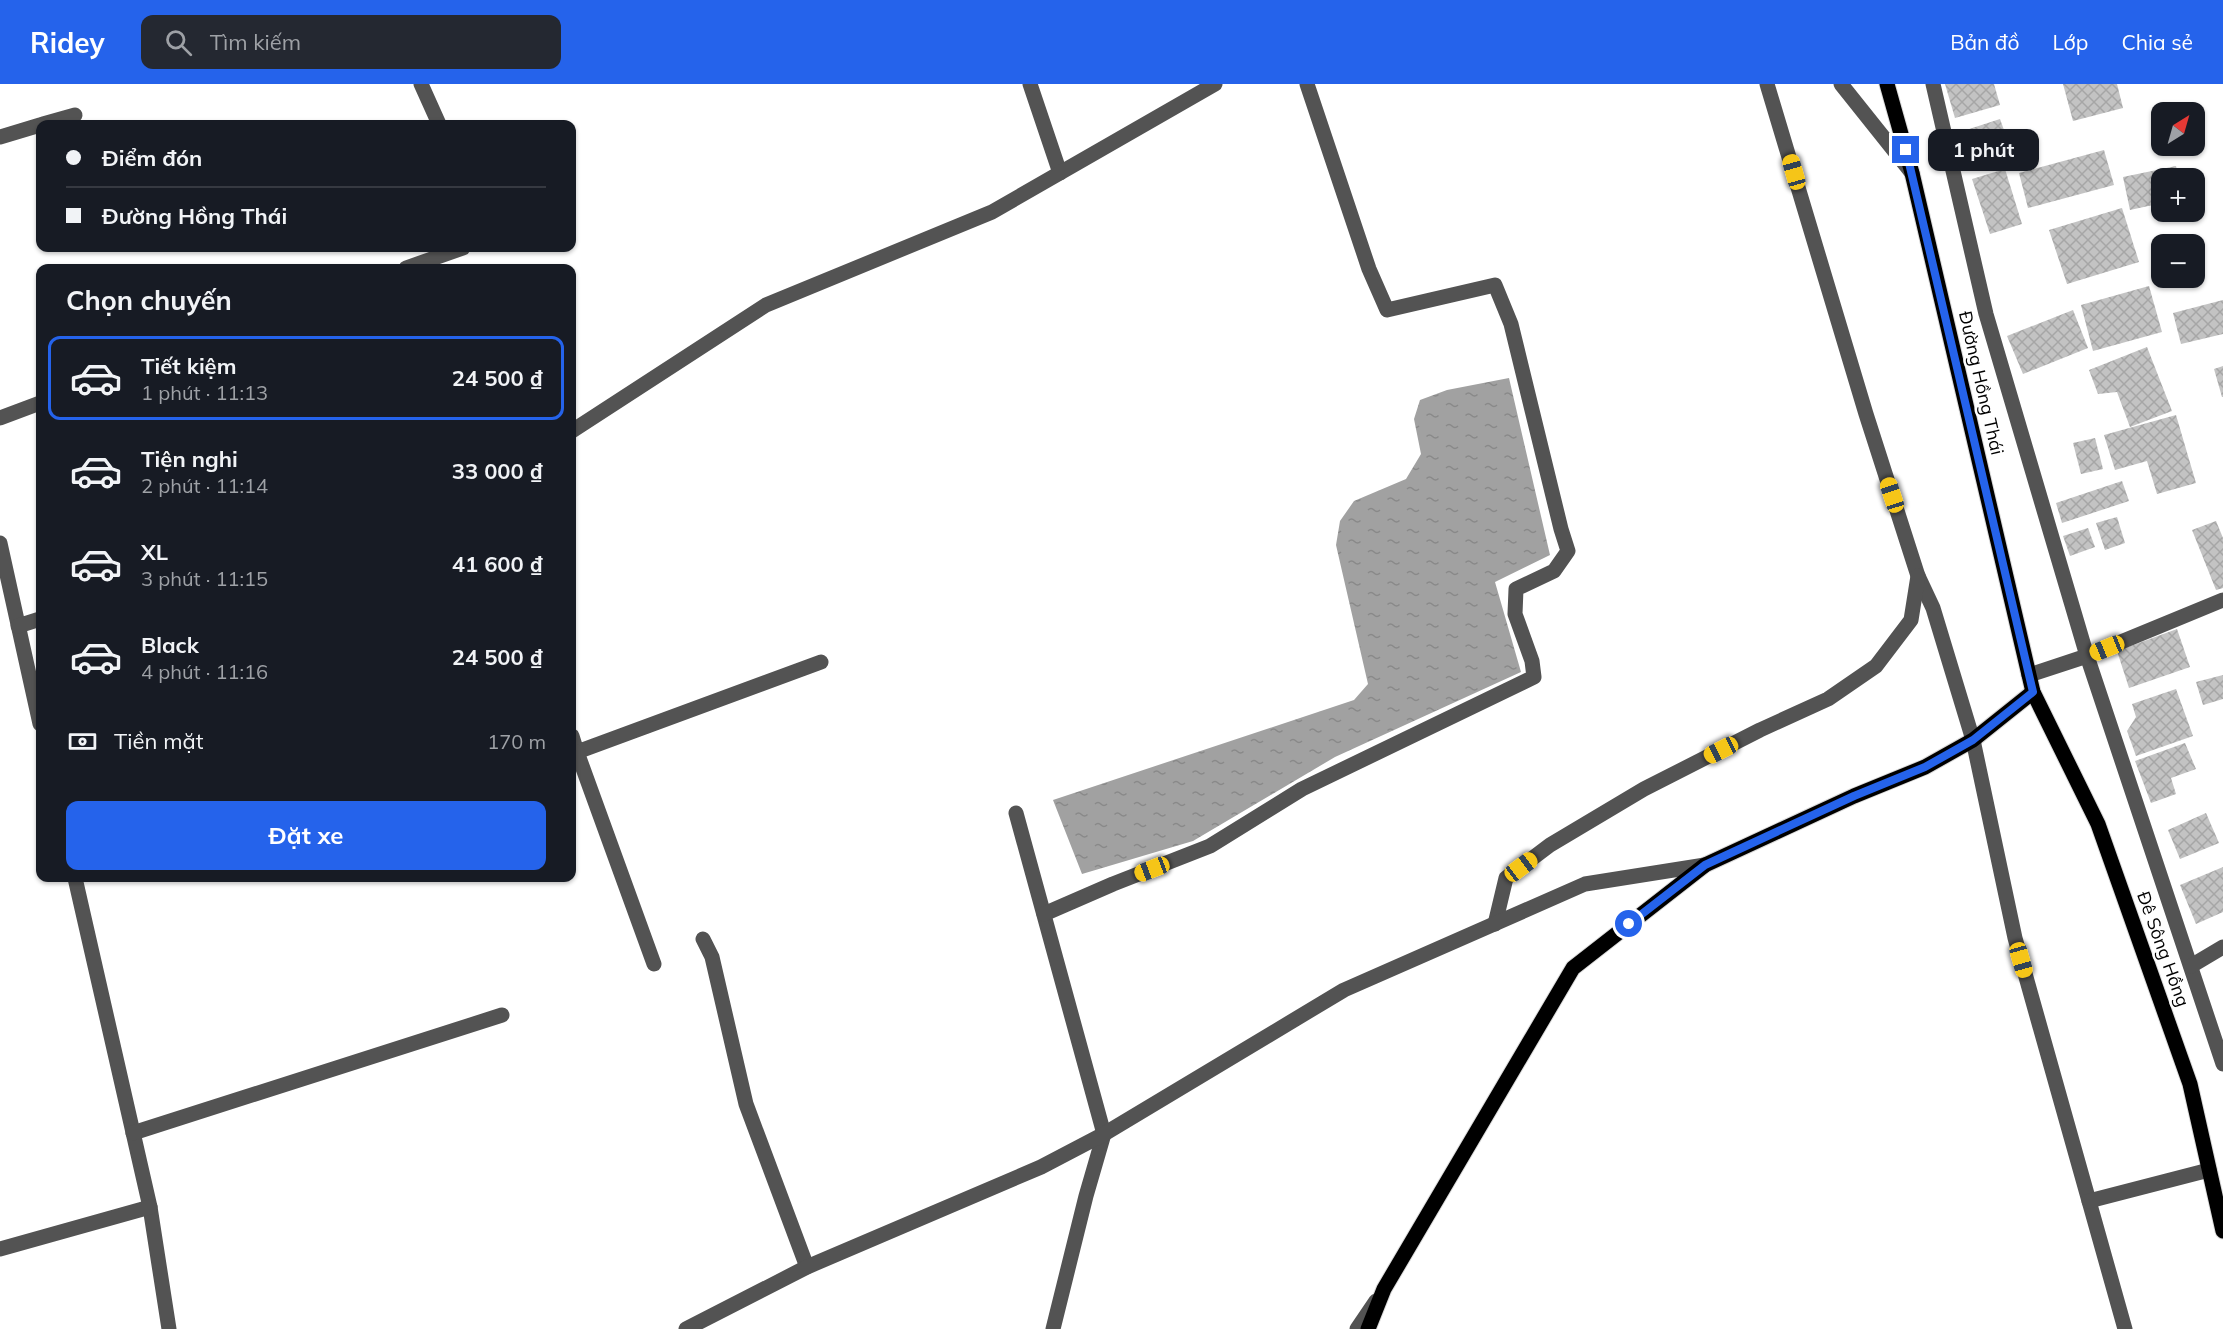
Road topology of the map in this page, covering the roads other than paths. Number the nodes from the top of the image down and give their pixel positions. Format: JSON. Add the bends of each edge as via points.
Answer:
{"nodes":[{"id":1,"x":421,"y":84,"type":"edge"},
{"id":2,"x":1030,"y":84,"type":"edge"},
{"id":3,"x":1215,"y":84,"type":"edge"},
{"id":4,"x":1307,"y":84,"type":"edge"},
{"id":5,"x":1767,"y":84,"type":"edge"},
{"id":6,"x":1841,"y":84,"type":"edge"},
{"id":7,"x":1887,"y":84,"type":"edge"},
{"id":8,"x":1933,"y":84,"type":"edge"},
{"id":9,"x":75,"y":115,"type":"dead end"},
{"id":10,"x":58,"y":120,"type":"edge"},
{"id":11,"x":437,"y":120,"type":"edge"},
{"id":12,"x":36,"y":127,"type":"edge"},
{"id":13,"x":0,"y":137,"type":"edge"},
{"id":14,"x":1060,"y":173,"type":"junction"},
{"id":15,"x":1912,"y":173,"type":"junction"},
{"id":16,"x":452,"y":252,"type":"edge"},
{"id":17,"x":417,"y":264,"type":"edge"},
{"id":18,"x":36,"y":404,"type":"edge"},
{"id":19,"x":0,"y":418,"type":"edge"},
{"id":20,"x":576,"y":428,"type":"edge"},
{"id":21,"x":0,"y":543,"type":"edge"},
{"id":22,"x":1918,"y":576,"type":"junction"},
{"id":23,"x":2223,"y":600,"type":"edge"},
{"id":24,"x":36,"y":621,"type":"edge"},
{"id":25,"x":18,"y":626,"type":"junction"},
{"id":26,"x":2088,"y":656,"type":"junction"},
{"id":27,"x":821,"y":662,"type":"dead end"},
{"id":28,"x":2029,"y":675,"type":"junction"},
{"id":29,"x":2033,"y":692,"type":"junction"},
{"id":30,"x":36,"y":706,"type":"edge"},
{"id":31,"x":1973,"y":740,"type":"junction"},
{"id":32,"x":576,"y":749,"type":"edge"},
{"id":33,"x":577,"y":752,"type":"junction"},
{"id":34,"x":1016,"y":813,"type":"dead end"},
{"id":35,"x":1705,"y":865,"type":"junction"},
{"id":36,"x":76,"y":882,"type":"edge"},
{"id":37,"x":1044,"y":914,"type":"junction"},
{"id":38,"x":1495,"y":924,"type":"junction"},
{"id":39,"x":703,"y":939,"type":"dead end"},
{"id":40,"x":2223,"y":947,"type":"edge"},
{"id":41,"x":654,"y":964,"type":"dead end"},
{"id":42,"x":2191,"y":966,"type":"junction"},
{"id":43,"x":502,"y":1015,"type":"dead end"},
{"id":44,"x":2223,"y":1064,"type":"edge"},
{"id":45,"x":133,"y":1133,"type":"junction"},
{"id":46,"x":1104,"y":1134,"type":"junction"},
{"id":47,"x":2209,"y":1170,"type":"junction"},
{"id":48,"x":2089,"y":1201,"type":"junction"},
{"id":49,"x":150,"y":1207,"type":"junction"},
{"id":50,"x":2223,"y":1231,"type":"edge"},
{"id":51,"x":0,"y":1249,"type":"edge"},
{"id":52,"x":807,"y":1267,"type":"junction"},
{"id":53,"x":1384,"y":1288,"type":"junction"},
{"id":54,"x":169,"y":1329,"type":"edge"},
{"id":55,"x":686,"y":1329,"type":"edge"},
{"id":56,"x":1053,"y":1329,"type":"edge"},
{"id":57,"x":1357,"y":1329,"type":"edge"},
{"id":58,"x":1368,"y":1329,"type":"edge"},
{"id":59,"x":2125,"y":1329,"type":"edge"}],
"edges":[{"from":1,"to":11,"type":"street"},
{"from":2,"to":14,"type":"street"},
{"from":3,"to":14,"type":"street"},
{"from":4,"to":37,"type":"street","via":[[1387,310],[1496,285],[1511,324],[1568,551],[1554,571],[1516,589],[1515,614],[1534,677],[1302,789],[1210,846]]},
{"from":5,"to":22,"type":"street"},
{"from":6,"to":15,"type":"street"},
{"from":7,"to":15,"type":"main road","name":"Đường Hồng Thái"},
{"from":8,"to":26,"type":"street","via":[[1986,314]]},
{"from":9,"to":10,"type":"street"},
{"from":12,"to":13,"type":"street"},
{"from":14,"to":20,"type":"street","via":[[992,212],[766,305]]},
{"from":15,"to":28,"type":"main road","name":"Đường Hồng Thái"},
{"from":16,"to":17,"type":"street"},
{"from":18,"to":19,"type":"street"},
{"from":21,"to":25,"type":"street"},
{"from":22,"to":31,"type":"street","via":[[1933,608]]},
{"from":22,"to":38,"type":"street","via":[[1911,620],[1876,666],[1828,699],[1644,789],[1550,844],[1506,878]]},
{"from":23,"to":26,"type":"street"},
{"from":24,"to":25,"type":"street"},
{"from":25,"to":30,"type":"street"},
{"from":26,"to":28,"type":"street"},
{"from":26,"to":42,"type":"street"},
{"from":27,"to":33,"type":"street"},
{"from":28,"to":29,"type":"main road","name":"Đường Hồng Thái"},
{"from":29,"to":31,"type":"main road"},
{"from":29,"to":47,"type":"main road","name":"Đê Sông Hồng","via":[[2098,824],[2190,1084]]},
{"from":31,"to":35,"type":"main road","via":[[1925,767]]},
{"from":31,"to":48,"type":"street","via":[[2015,938]]},
{"from":32,"to":33,"type":"street"},
{"from":33,"to":41,"type":"street"},
{"from":34,"to":37,"type":"street"},
{"from":35,"to":38,"type":"street","via":[[1585,884]]},
{"from":35,"to":53,"type":"main road","via":[[1573,968]]},
{"from":36,"to":45,"type":"street"},
{"from":37,"to":46,"type":"street"},
{"from":38,"to":46,"type":"street","via":[[1344,990]]},
{"from":39,"to":52,"type":"street","via":[[712,957],[746,1104]]},
{"from":40,"to":42,"type":"street"},
{"from":42,"to":44,"type":"street"},
{"from":43,"to":45,"type":"street"},
{"from":45,"to":49,"type":"street"},
{"from":46,"to":52,"type":"street","via":[[1041,1167]]},
{"from":46,"to":56,"type":"street"},
{"from":47,"to":48,"type":"street"},
{"from":47,"to":50,"type":"main road","name":"Đê Sông Hồng"},
{"from":48,"to":59,"type":"street"},
{"from":49,"to":51,"type":"street"},
{"from":49,"to":54,"type":"street"},
{"from":52,"to":55,"type":"street"},
{"from":53,"to":57,"type":"street"},
{"from":53,"to":58,"type":"main road"}]}
